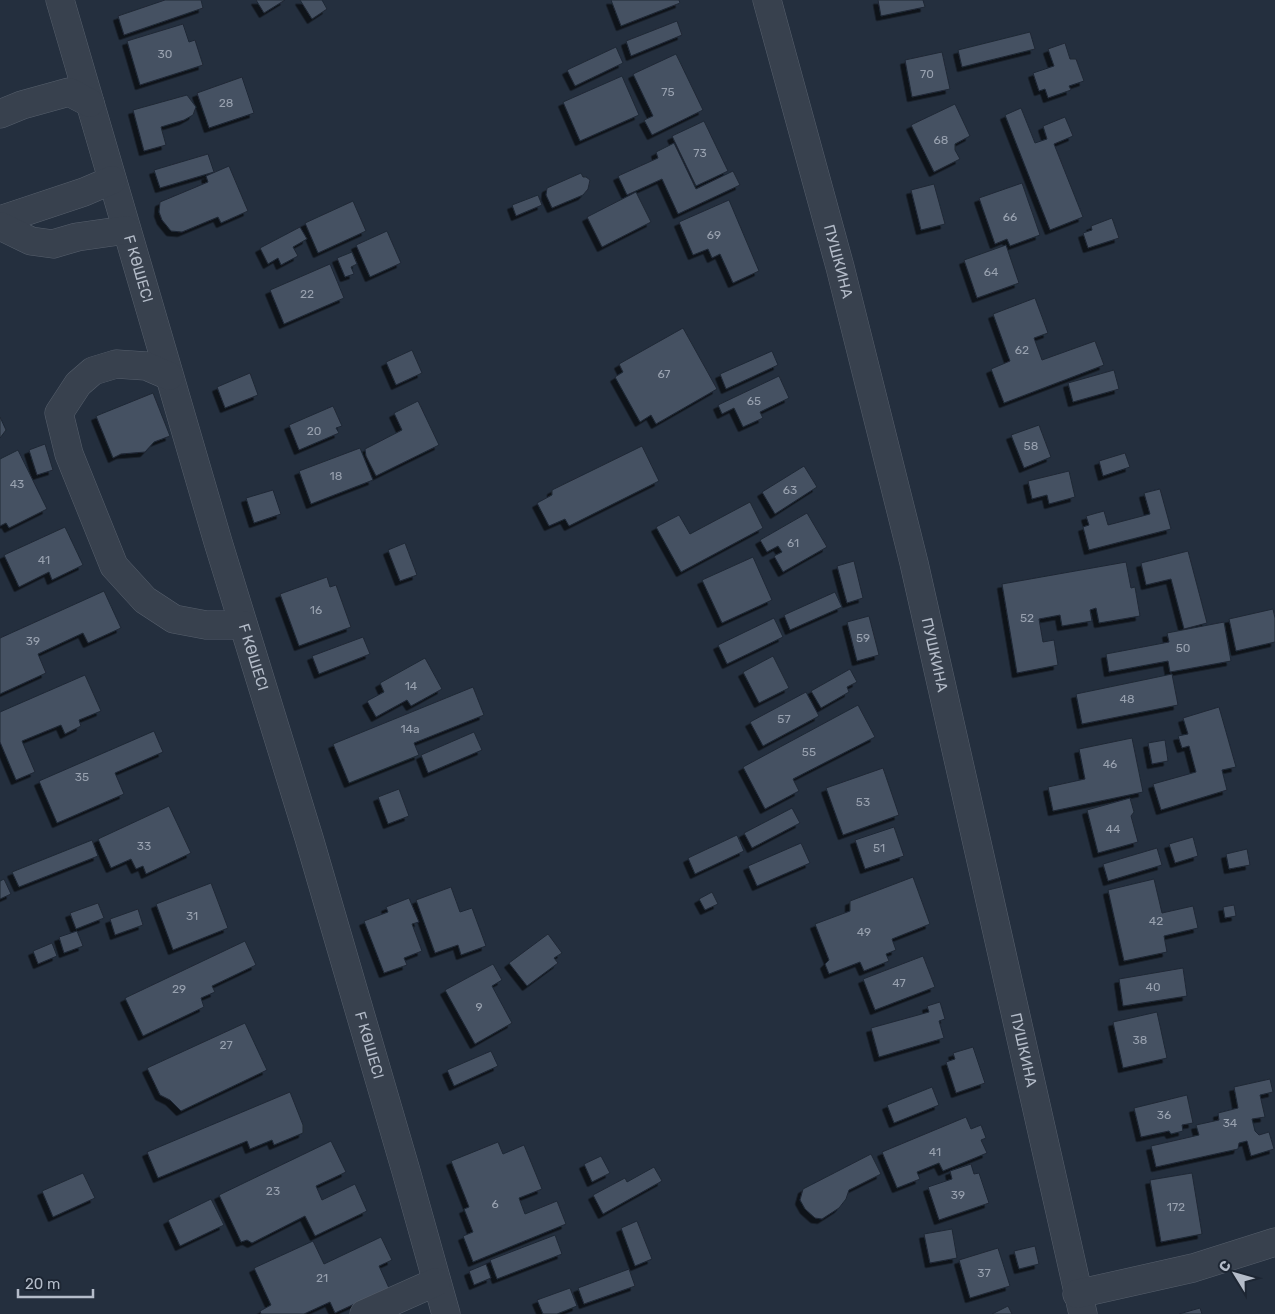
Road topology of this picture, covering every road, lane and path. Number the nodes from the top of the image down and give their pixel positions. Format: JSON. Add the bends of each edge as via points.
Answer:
{"nodes":[{"id":1,"x":60,"y":0,"type":"edge"},
{"id":2,"x":767,"y":0,"type":"edge"},
{"id":3,"x":90,"y":103,"type":"junction"},
{"id":4,"x":0,"y":114,"type":"edge"},
{"id":5,"x":112,"y":180,"type":"junction"},
{"id":6,"x":0,"y":220,"type":"edge"},
{"id":7,"x":0,"y":226,"type":"edge"},
{"id":8,"x":126,"y":230,"type":"junction"},
{"id":9,"x":169,"y":376,"type":"junction"},
{"id":10,"x":243,"y":625,"type":"junction"},
{"id":11,"x":1275,"y":1242,"type":"edge"},
{"id":12,"x":436,"y":1282,"type":"junction"},
{"id":13,"x":1080,"y":1304,"type":"edge"},
{"id":14,"x":364,"y":1314,"type":"edge"},
{"id":15,"x":446,"y":1314,"type":"edge"}],
"edges":[{"from":1,"to":3,"type":"street","name":"F КӨШЕСІ"},
{"from":2,"to":13,"type":"street","name":"ПУШКИНА","via":[[840,267],[914,563]]},
{"from":3,"to":4,"type":"street","via":[[69,92]]},
{"from":3,"to":5,"type":"street","name":"F КӨШЕСІ"},
{"from":5,"to":6,"type":"street"},
{"from":5,"to":8,"type":"street","name":"F КӨШЕСІ"},
{"from":7,"to":8,"type":"street","via":[[31,242],[53,244]]},
{"from":8,"to":9,"type":"street","name":"F КӨШЕСІ"},
{"from":9,"to":10,"type":"street","name":"F КӨШЕСІ"},
{"from":9,"to":10,"type":"street","via":[[136,365],[116,364],[93,371],[78,384],[59,413],[69,454],[114,566],[145,600],[174,619],[206,625]]},
{"from":10,"to":12,"type":"street","name":"F КӨШЕСІ","via":[[309,838]]},
{"from":11,"to":13,"type":"street"},
{"from":12,"to":14,"type":"street"},
{"from":12,"to":15,"type":"street","name":"F КӨШЕСІ"}]}
